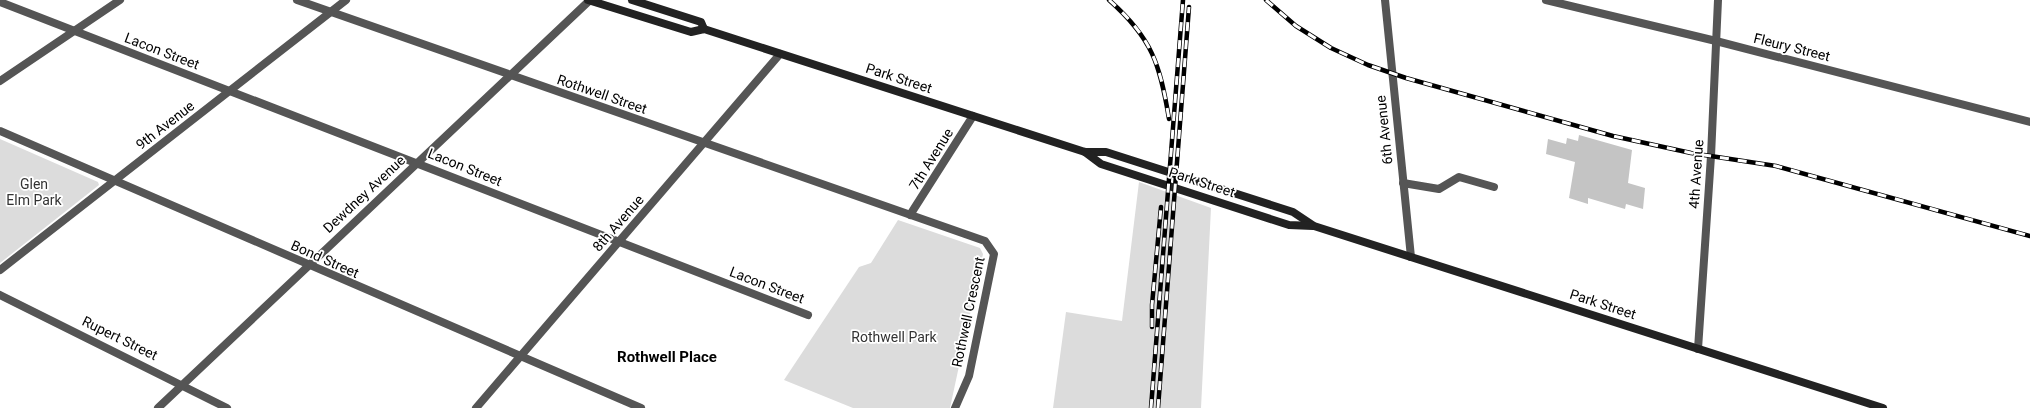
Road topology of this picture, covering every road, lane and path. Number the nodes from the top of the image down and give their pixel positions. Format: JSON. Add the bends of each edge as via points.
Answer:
{"nodes":[{"id":1,"x":120,"y":0,"type":"edge"},
{"id":2,"x":297,"y":0,"type":"edge"},
{"id":3,"x":346,"y":0,"type":"edge"},
{"id":4,"x":589,"y":0,"type":"edge"},
{"id":5,"x":632,"y":0,"type":"edge"},
{"id":6,"x":1385,"y":0,"type":"edge"},
{"id":7,"x":1546,"y":0,"type":"edge"},
{"id":8,"x":1718,"y":0,"type":"edge"},
{"id":9,"x":0,"y":2,"type":"edge"},
{"id":10,"x":331,"y":12,"type":"junction"},
{"id":11,"x":704,"y":30,"type":"junction"},
{"id":12,"x":74,"y":31,"type":"junction"},
{"id":13,"x":1716,"y":41,"type":"junction"},
{"id":14,"x":780,"y":54,"type":"junction"},
{"id":15,"x":510,"y":75,"type":"junction"},
{"id":16,"x":0,"y":81,"type":"edge"},
{"id":17,"x":230,"y":91,"type":"junction"},
{"id":18,"x":973,"y":116,"type":"junction"},
{"id":19,"x":2030,"y":122,"type":"edge"},
{"id":20,"x":0,"y":131,"type":"edge"},
{"id":21,"x":704,"y":143,"type":"junction"},
{"id":22,"x":1085,"y":152,"type":"junction"},
{"id":23,"x":418,"y":163,"type":"junction"},
{"id":24,"x":114,"y":181,"type":"junction"},
{"id":25,"x":1403,"y":183,"type":"junction"},
{"id":26,"x":1494,"y":188,"type":"dead end"},
{"id":27,"x":899,"y":211,"type":"joint"},
{"id":28,"x":910,"y":215,"type":"junction"},
{"id":29,"x":1314,"y":226,"type":"junction"},
{"id":30,"x":619,"y":242,"type":"junction"},
{"id":31,"x":1411,"y":257,"type":"junction"},
{"id":32,"x":309,"y":266,"type":"junction"},
{"id":33,"x":0,"y":270,"type":"edge"},
{"id":34,"x":0,"y":295,"type":"edge"},
{"id":35,"x":808,"y":315,"type":"dead end"},
{"id":36,"x":1698,"y":349,"type":"junction"},
{"id":37,"x":520,"y":356,"type":"junction"},
{"id":38,"x":182,"y":385,"type":"junction"},
{"id":39,"x":158,"y":408,"type":"edge"},
{"id":40,"x":227,"y":408,"type":"edge"},
{"id":41,"x":476,"y":408,"type":"edge"},
{"id":42,"x":641,"y":408,"type":"edge"},
{"id":43,"x":955,"y":408,"type":"edge"},
{"id":44,"x":1883,"y":408,"type":"edge"}],
"edges":[{"from":1,"to":12,"type":"street"},
{"from":2,"to":10,"type":"street","name":"Rothwell Street"},
{"from":3,"to":10,"type":"street","name":"9th Avenue"},
{"from":4,"to":11,"type":"main road","name":"Park Street","via":[[691,32]]},
{"from":4,"to":15,"type":"street","name":"Dewdney Avenue"},
{"from":5,"to":11,"type":"main road","name":"Park Street","via":[[701,22]]},
{"from":6,"to":25,"type":"street","name":"6th Avenue"},
{"from":7,"to":13,"type":"street","name":"Fleury Street"},
{"from":8,"to":13,"type":"street","name":"4th Avenue"},
{"from":9,"to":12,"type":"street","name":"Lacon Street"},
{"from":10,"to":15,"type":"street","name":"Rothwell Street"},
{"from":10,"to":17,"type":"street","name":"9th Avenue"},
{"from":11,"to":14,"type":"main road","name":"Park Street"},
{"from":12,"to":16,"type":"street"},
{"from":12,"to":17,"type":"street","name":"Lacon Street"},
{"from":13,"to":19,"type":"street","name":"Fleury Street"},
{"from":13,"to":36,"type":"street","name":"4th Avenue"},
{"from":14,"to":18,"type":"main road","name":"Park Street"},
{"from":14,"to":21,"type":"street","name":"8th Avenue"},
{"from":15,"to":21,"type":"street","name":"Rothwell Street"},
{"from":15,"to":23,"type":"street","name":"Dewdney Avenue"},
{"from":17,"to":23,"type":"street","name":"Lacon Street"},
{"from":17,"to":24,"type":"street","name":"9th Avenue"},
{"from":18,"to":22,"type":"main road","name":"Park Street"},
{"from":18,"to":28,"type":"street","name":"7th Avenue"},
{"from":20,"to":24,"type":"street","name":"Bond Street"},
{"from":21,"to":27,"type":"street","name":"Rothwell Street"},
{"from":21,"to":30,"type":"street","name":"8th Avenue"},
{"from":22,"to":29,"type":"main road","name":"Park Street","via":[[1106,152],[1293,212]]},
{"from":22,"to":29,"type":"main road","name":"Park Street","via":[[1101,164],[1289,225]]},
{"from":23,"to":30,"type":"street","name":"Lacon Street"},
{"from":23,"to":32,"type":"street","name":"Dewdney Avenue"},
{"from":24,"to":32,"type":"street","name":"Bond Street"},
{"from":24,"to":33,"type":"street","name":"9th Avenue"},
{"from":25,"to":26,"type":"street","via":[[1439,189],[1459,177]]},
{"from":25,"to":31,"type":"street","name":"6th Avenue"},
{"from":27,"to":28,"type":"street","name":"Rothwell Crescent"},
{"from":28,"to":43,"type":"street","name":"Rothwell Crescent","via":[[985,241],[994,254],[969,376]]},
{"from":29,"to":31,"type":"main road","name":"Park Street"},
{"from":30,"to":35,"type":"street","name":"Lacon Street"},
{"from":30,"to":37,"type":"street","name":"8th Avenue"},
{"from":31,"to":36,"type":"main road","name":"Park Street"},
{"from":32,"to":37,"type":"street","name":"Bond Street"},
{"from":32,"to":38,"type":"street","name":"Dewdney Avenue"},
{"from":34,"to":38,"type":"street","name":"Rupert Street"},
{"from":36,"to":44,"type":"main road","name":"Park Street"},
{"from":37,"to":41,"type":"street","name":"8th Avenue"},
{"from":37,"to":42,"type":"street","name":"Bond Street"},
{"from":38,"to":39,"type":"street","name":"Dewdney Avenue"},
{"from":38,"to":40,"type":"street","name":"Rupert Street"}]}
